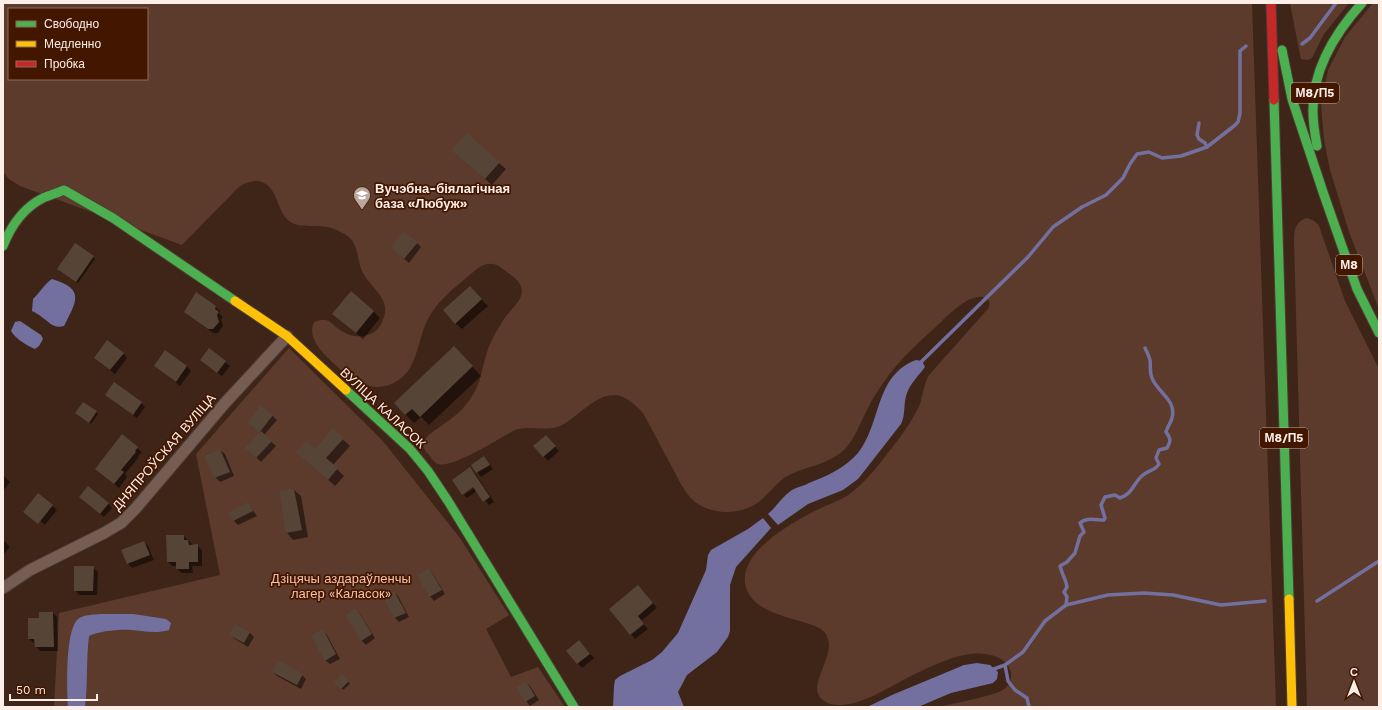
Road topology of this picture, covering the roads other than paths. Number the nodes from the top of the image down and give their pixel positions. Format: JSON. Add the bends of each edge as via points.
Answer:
{"nodes":[{"id":1,"x":1273,"y":3,"type":"edge"},
{"id":2,"x":1362,"y":3,"type":"edge"},
{"id":3,"x":1324,"y":196,"type":"junction"},
{"id":4,"x":3,"y":246,"type":"edge"},
{"id":5,"x":1379,"y":333,"type":"edge"},
{"id":6,"x":287,"y":336,"type":"junction"},
{"id":7,"x":3,"y":588,"type":"edge"},
{"id":8,"x":574,"y":707,"type":"edge"},
{"id":9,"x":1292,"y":707,"type":"edge"}],
"edges":[{"from":1,"to":3,"type":"main road","number":"М8","via":[[1292,99]]},
{"from":1,"to":9,"type":"main road","number":"М8/П5"},
{"from":2,"to":3,"type":"main road","number":"М8/П5","via":[[1335,37],[1317,82],[1313,118]]},
{"from":3,"to":5,"type":"main road","number":"М8","via":[[1357,289]]},
{"from":4,"to":6,"type":"main road","name":"ВУЛІЦА КАЛАСОК","via":[[15,221],[30,206],[64,190],[113,218]]},
{"from":6,"to":7,"type":"street","name":"ДНЯПРОЎСКАЯ ВУЛІЦА","via":[[225,402],[121,523],[30,570]]},
{"from":6,"to":8,"type":"main road","name":"ВУЛІЦА КАЛАСОК","via":[[410,449],[428,471]]}]}
